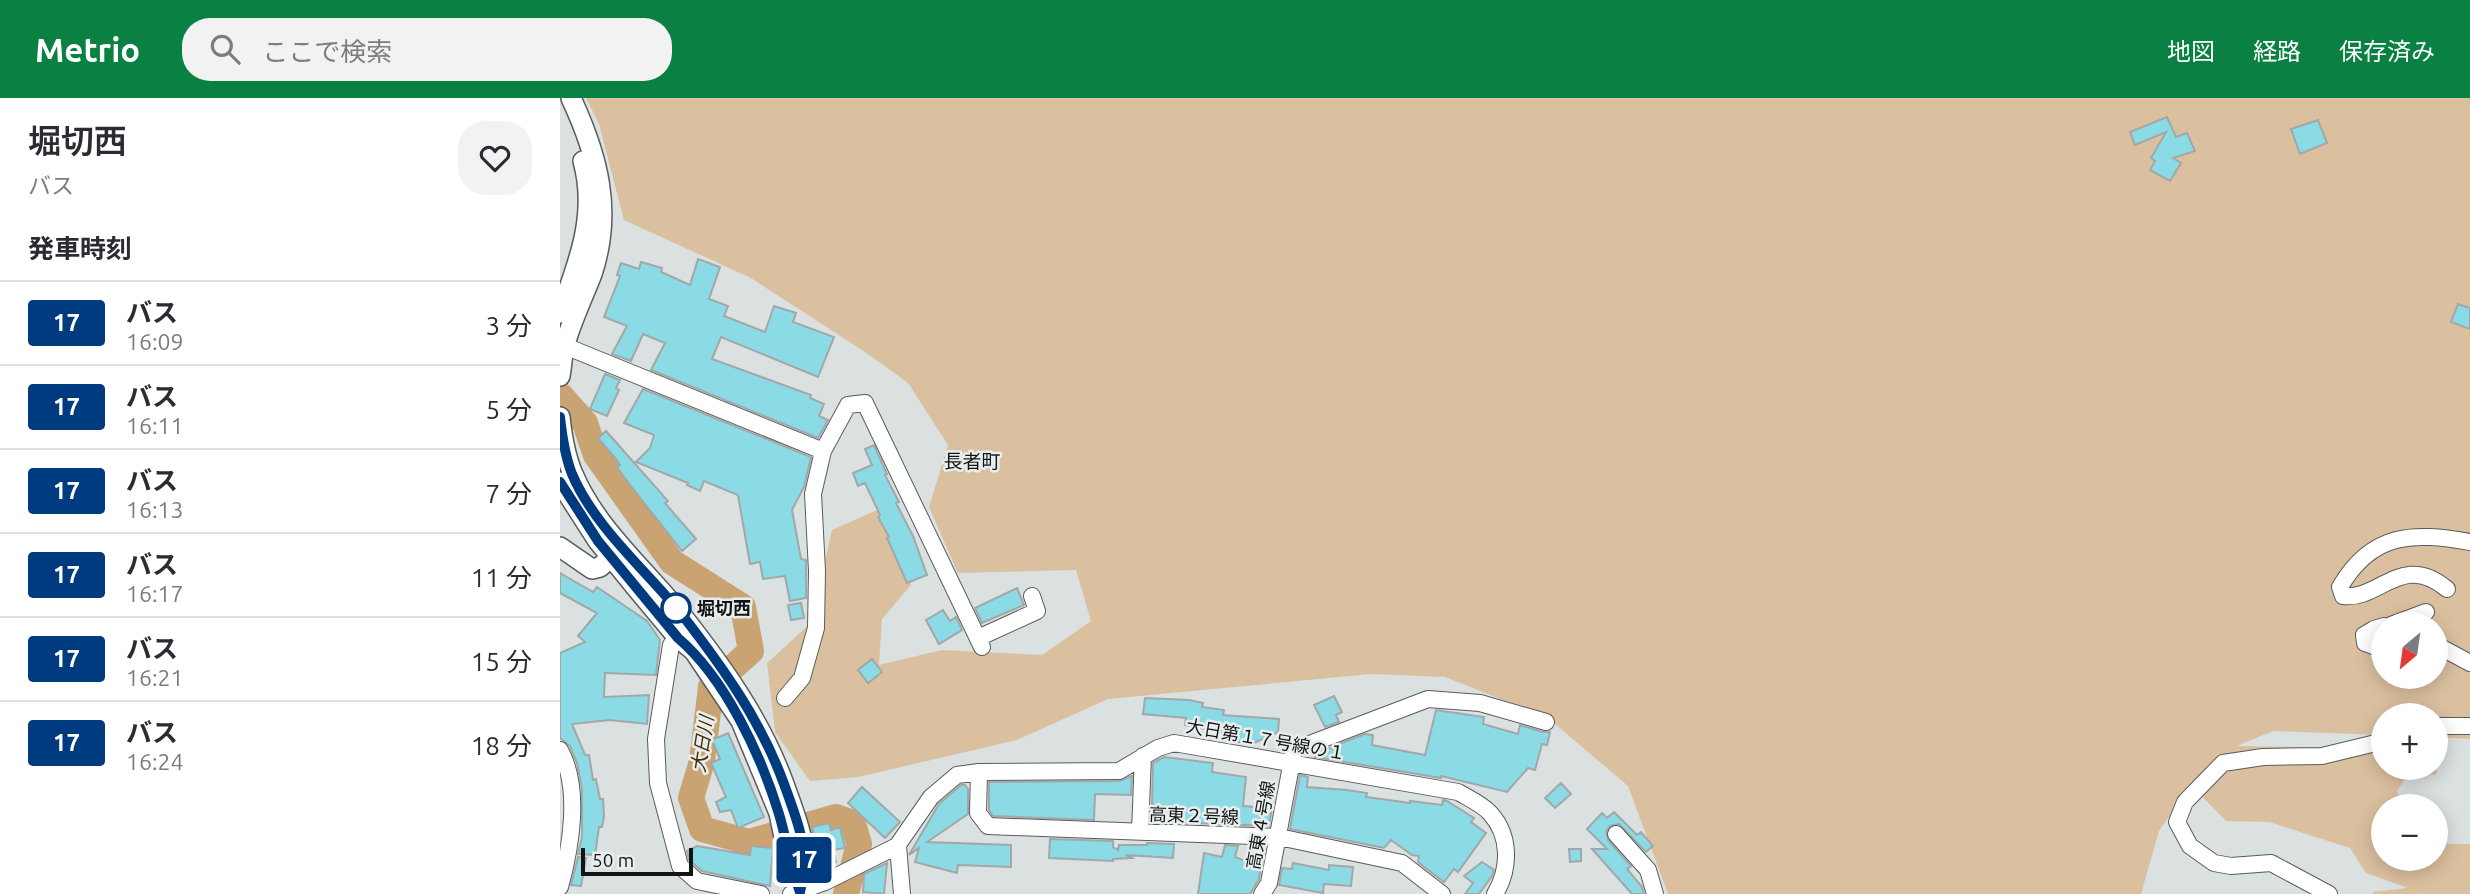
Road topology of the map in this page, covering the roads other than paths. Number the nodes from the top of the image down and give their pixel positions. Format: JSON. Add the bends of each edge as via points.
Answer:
{"nodes":[{"id":1,"x":560,"y":98,"type":"edge"},
{"id":2,"x":571,"y":98,"type":"edge"},
{"id":3,"x":560,"y":313,"type":"edge"},
{"id":4,"x":562,"y":344,"type":"edge"},
{"id":5,"x":560,"y":376,"type":"edge"},
{"id":6,"x":561,"y":423,"type":"edge"},
{"id":7,"x":823,"y":452,"type":"junction"},
{"id":8,"x":560,"y":482,"type":"edge"},
{"id":9,"x":2470,"y":542,"type":"edge"},
{"id":10,"x":560,"y":547,"type":"edge"},
{"id":11,"x":616,"y":552,"type":"junction"},
{"id":12,"x":592,"y":569,"type":"junction"},
{"id":13,"x":2447,"y":589,"type":"dead end"},
{"id":14,"x":638,"y":590,"type":"junction"},
{"id":15,"x":1032,"y":596,"type":"dead end"},
{"id":16,"x":2371,"y":631,"type":"edge"},
{"id":17,"x":684,"y":637,"type":"junction"},
{"id":18,"x":2371,"y":645,"type":"edge"},
{"id":19,"x":2448,"y":651,"type":"edge"},
{"id":20,"x":2470,"y":663,"type":"edge"},
{"id":21,"x":785,"y":698,"type":"dead end"},
{"id":22,"x":1546,"y":722,"type":"dead end"},
{"id":23,"x":2448,"y":726,"type":"edge"},
{"id":24,"x":2470,"y":726,"type":"edge"},
{"id":25,"x":2371,"y":744,"type":"edge"},
{"id":26,"x":560,"y":750,"type":"edge"},
{"id":27,"x":1143,"y":756,"type":"junction"},
{"id":28,"x":1290,"y":762,"type":"junction"},
{"id":29,"x":979,"y":772,"type":"junction"},
{"id":30,"x":1140,"y":832,"type":"junction"},
{"id":31,"x":1616,"y":834,"type":"dead end"},
{"id":32,"x":1279,"y":837,"type":"junction"},
{"id":33,"x":898,"y":846,"type":"junction"},
{"id":34,"x":560,"y":887,"type":"edge"},
{"id":35,"x":797,"y":893,"type":"edge"},
{"id":36,"x":757,"y":894,"type":"edge"},
{"id":37,"x":902,"y":894,"type":"edge"},
{"id":38,"x":1262,"y":894,"type":"edge"},
{"id":39,"x":1443,"y":894,"type":"edge"},
{"id":40,"x":1495,"y":894,"type":"edge"},
{"id":41,"x":1655,"y":894,"type":"edge"},
{"id":42,"x":2329,"y":894,"type":"edge"}],
"edges":[{"from":1,"to":3,"type":"street","via":[[586,173],[589,214],[583,251]]},
{"from":2,"to":4,"type":"street","via":[[597,161],[600,243]]},
{"from":4,"to":5,"type":"street"},
{"from":4,"to":7,"type":"street"},
{"from":6,"to":11,"type":"street","via":[[573,475]]},
{"from":7,"to":15,"type":"street","via":[[848,405],[865,402],[980,642],[1037,611]]},
{"from":7,"to":21,"type":"street","via":[[813,494],[816,628],[802,678]]},
{"from":8,"to":11,"type":"street"},
{"from":9,"to":13,"type":"street","via":[[2441,537],[2391,540],[2374,547],[2340,586],[2343,596],[2356,598],[2396,577],[2422,576]]},
{"from":10,"to":12,"type":"street"},
{"from":11,"to":12,"type":"street"},
{"from":11,"to":14,"type":"street"},
{"from":11,"to":17,"type":"street"},
{"from":12,"to":14,"type":"street"},
{"from":14,"to":17,"type":"street"},
{"from":16,"to":18,"type":"street","via":[[2364,635],[2365,643]]},
{"from":17,"to":35,"type":"street","via":[[766,737],[793,842],[805,863]]},
{"from":17,"to":36,"type":"street","via":[[671,645],[656,740],[658,783],[680,866],[697,881]]},
{"from":19,"to":20,"type":"street"},
{"from":22,"to":28,"type":"street","via":[[1480,703],[1428,699],[1294,750]]},
{"from":23,"to":24,"type":"street"},
{"from":25,"to":42,"type":"street","via":[[2322,756],[2223,763],[2185,802],[2177,822],[2190,846],[2214,863],[2271,863]]},
{"from":26,"to":34,"type":"street","via":[[574,807]]},
{"from":27,"to":28,"type":"street","name":"大日第１７号線の１","via":[[1174,743]]},
{"from":27,"to":29,"type":"street","name":"大日第１７号線の１","via":[[1119,771]]},
{"from":27,"to":30,"type":"street"},
{"from":28,"to":32,"type":"street","name":"高東４号線"},
{"from":28,"to":40,"type":"street","name":"大日第１７号線の１","via":[[1458,792],[1490,812],[1504,837],[1508,866]]},
{"from":29,"to":30,"type":"street","name":"高東２号線","via":[[978,813],[988,826]]},
{"from":29,"to":33,"type":"street","name":"大日第１７号線の１","via":[[957,775],[931,797]]},
{"from":30,"to":32,"type":"street","name":"高東２号線"},
{"from":31,"to":41,"type":"street","via":[[1648,870]]},
{"from":32,"to":38,"type":"street","name":"高東４号線","via":[[1269,883]]},
{"from":32,"to":39,"type":"street","name":"高東２号線","via":[[1402,863]]},
{"from":33,"to":35,"type":"street"},
{"from":33,"to":37,"type":"street"}]}
